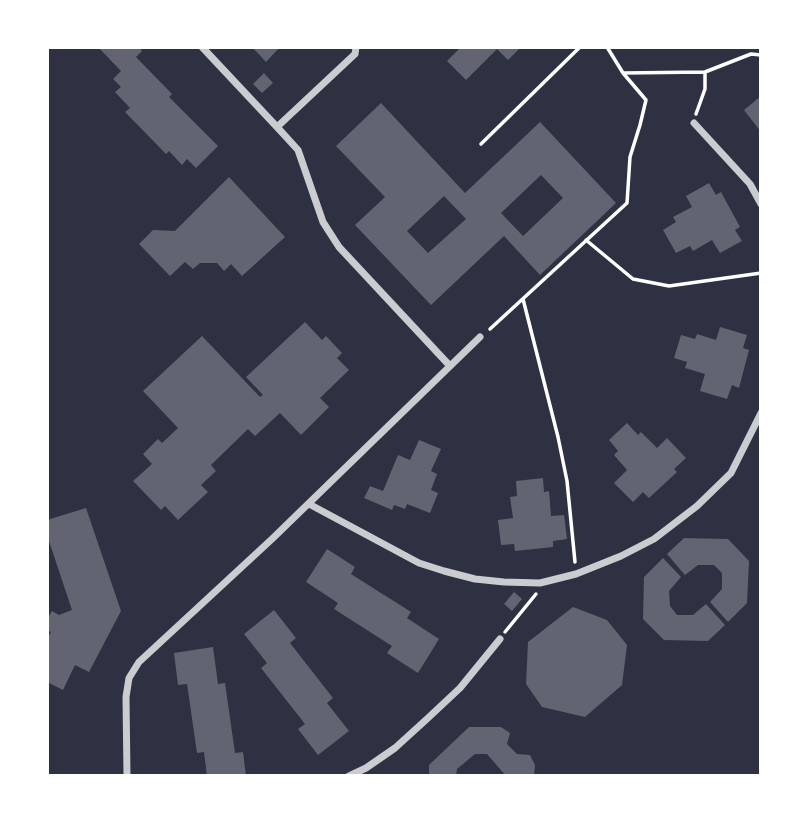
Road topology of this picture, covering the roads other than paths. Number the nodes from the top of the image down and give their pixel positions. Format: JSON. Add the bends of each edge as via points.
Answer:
{"nodes":[{"id":1,"x":202,"y":47,"type":"edge"},
{"id":2,"x":356,"y":47,"type":"edge"},
{"id":3,"x":694,"y":123,"type":"road end"},
{"id":4,"x":277,"y":127,"type":"junction"},
{"id":5,"x":761,"y":204,"type":"edge"},
{"id":6,"x":480,"y":337,"type":"road end"},
{"id":7,"x":450,"y":366,"type":"junction"},
{"id":8,"x":761,"y":413,"type":"edge"},
{"id":9,"x":309,"y":504,"type":"junction"},
{"id":10,"x":500,"y":639,"type":"road end"},
{"id":11,"x":127,"y":776,"type":"edge"},
{"id":12,"x":349,"y":776,"type":"edge"}],
"edges":[{"from":1,"to":4,"type":"street"},
{"from":2,"to":4,"type":"street","via":[[355,54]]},
{"from":3,"to":5,"type":"street","via":[[750,184]]},
{"from":4,"to":7,"type":"street","via":[[298,150],[323,222],[339,247]]},
{"from":6,"to":7,"type":"street"},
{"from":7,"to":9,"type":"street"},
{"from":8,"to":9,"type":"street","via":[[731,473],[697,506],[654,539],[621,556],[540,583],[444,572]]},
{"from":9,"to":11,"type":"street","via":[[139,662],[129,678],[126,696]]},
{"from":10,"to":12,"type":"street","via":[[460,688],[420,726],[395,748]]}]}
